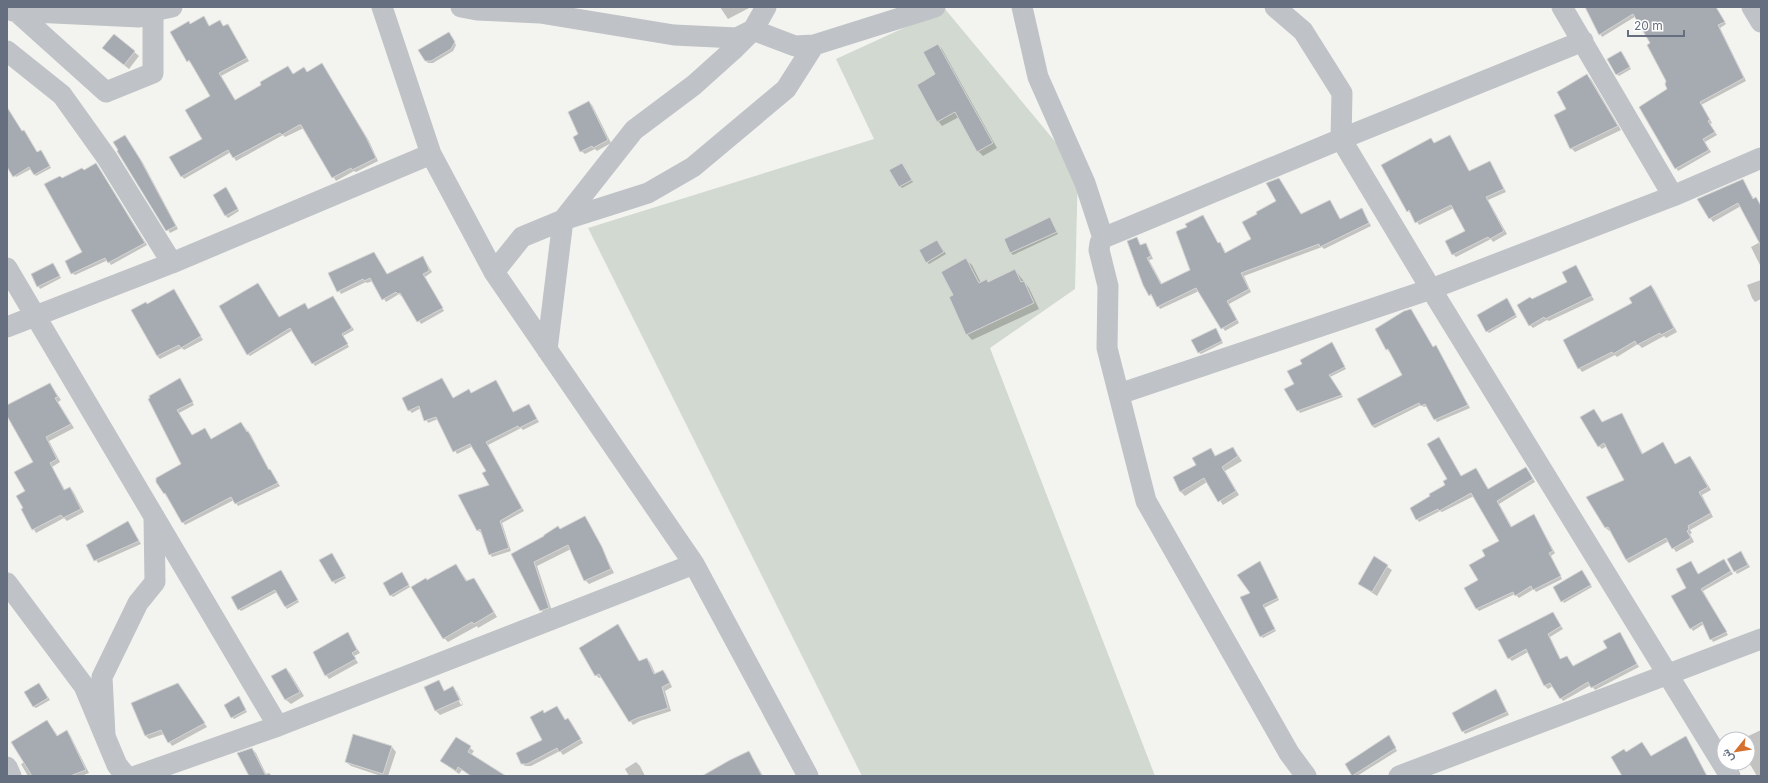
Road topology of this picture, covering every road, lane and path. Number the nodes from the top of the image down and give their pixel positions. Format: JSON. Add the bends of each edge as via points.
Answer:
{"nodes":[{"id":1,"x":382,"y":7,"type":"edge"},
{"id":2,"x":461,"y":7,"type":"edge"},
{"id":3,"x":766,"y":7,"type":"edge"},
{"id":4,"x":935,"y":7,"type":"edge"},
{"id":5,"x":1022,"y":7,"type":"edge"},
{"id":6,"x":1275,"y":7,"type":"edge"},
{"id":7,"x":1562,"y":7,"type":"edge"},
{"id":8,"x":1752,"y":7,"type":"edge"},
{"id":9,"x":163,"y":8,"type":"edge"},
{"id":10,"x":12,"y":11,"type":"edge"},
{"id":11,"x":1761,"y":22,"type":"edge"},
{"id":12,"x":753,"y":30,"type":"junction"},
{"id":13,"x":1583,"y":41,"type":"junction"},
{"id":14,"x":814,"y":45,"type":"junction"},
{"id":15,"x":7,"y":51,"type":"edge"},
{"id":16,"x":1341,"y":139,"type":"junction"},
{"id":17,"x":431,"y":154,"type":"junction"},
{"id":18,"x":1761,"y":158,"type":"edge"},
{"id":19,"x":1674,"y":196,"type":"junction"},
{"id":20,"x":563,"y":220,"type":"junction"},
{"id":21,"x":1103,"y":238,"type":"junction"},
{"id":22,"x":172,"y":262,"type":"junction"},
{"id":23,"x":7,"y":268,"type":"edge"},
{"id":24,"x":494,"y":272,"type":"junction"},
{"id":25,"x":1431,"y":289,"type":"junction"},
{"id":26,"x":35,"y":315,"type":"junction"},
{"id":27,"x":7,"y":327,"type":"edge"},
{"id":28,"x":547,"y":350,"type":"junction"},
{"id":29,"x":1119,"y":394,"type":"junction"},
{"id":30,"x":154,"y":516,"type":"junction"},
{"id":31,"x":694,"y":564,"type":"junction"},
{"id":32,"x":7,"y":583,"type":"edge"},
{"id":33,"x":1761,"y":639,"type":"edge"},
{"id":34,"x":1667,"y":675,"type":"junction"},
{"id":35,"x":278,"y":726,"type":"junction"},
{"id":36,"x":105,"y":735,"type":"junction"},
{"id":37,"x":7,"y":767,"type":"edge"},
{"id":38,"x":11,"y":776,"type":"edge"},
{"id":39,"x":126,"y":776,"type":"edge"},
{"id":40,"x":136,"y":776,"type":"edge"},
{"id":41,"x":808,"y":776,"type":"edge"},
{"id":42,"x":1306,"y":776,"type":"edge"},
{"id":43,"x":1399,"y":776,"type":"edge"},
{"id":44,"x":1730,"y":776,"type":"edge"}],
"edges":[{"from":1,"to":17,"type":"street"},
{"from":2,"to":12,"type":"street","via":[[540,13],[674,35],[737,38]]},
{"from":3,"to":12,"type":"street"},
{"from":4,"to":14,"type":"street"},
{"from":5,"to":21,"type":"street","via":[[1038,77],[1085,182]]},
{"from":6,"to":16,"type":"street","via":[[1303,31],[1342,93]]},
{"from":7,"to":13,"type":"street"},
{"from":8,"to":11,"type":"street"},
{"from":9,"to":10,"type":"street","via":[[139,17]]},
{"from":9,"to":10,"type":"street","via":[[153,73],[106,92]]},
{"from":12,"to":14,"type":"street","via":[[795,46]]},
{"from":12,"to":20,"type":"street","via":[[694,85],[634,130]]},
{"from":13,"to":16,"type":"street"},
{"from":13,"to":19,"type":"street"},
{"from":14,"to":20,"type":"street","via":[[786,89],[693,167],[648,194]]},
{"from":15,"to":22,"type":"street","via":[[62,95],[107,158]]},
{"from":16,"to":21,"type":"street"},
{"from":16,"to":25,"type":"street"},
{"from":17,"to":22,"type":"street"},
{"from":17,"to":24,"type":"street"},
{"from":18,"to":19,"type":"street"},
{"from":19,"to":25,"type":"street"},
{"from":20,"to":24,"type":"street","via":[[522,237]]},
{"from":20,"to":28,"type":"street"},
{"from":21,"to":29,"type":"street","via":[[1099,250],[1108,286],[1107,348]]},
{"from":22,"to":26,"type":"street"},
{"from":23,"to":26,"type":"street"},
{"from":24,"to":28,"type":"street"},
{"from":25,"to":29,"type":"street"},
{"from":25,"to":34,"type":"street"},
{"from":26,"to":27,"type":"street"},
{"from":26,"to":30,"type":"street"},
{"from":28,"to":31,"type":"street"},
{"from":29,"to":42,"type":"street","via":[[1146,501],[1289,753]]},
{"from":30,"to":35,"type":"street"},
{"from":30,"to":36,"type":"street","via":[[156,582],[138,603],[102,677]]},
{"from":31,"to":35,"type":"street"},
{"from":31,"to":41,"type":"street"},
{"from":32,"to":36,"type":"street","via":[[84,686]]},
{"from":33,"to":34,"type":"street"},
{"from":34,"to":43,"type":"street"},
{"from":34,"to":44,"type":"street"},
{"from":35,"to":40,"type":"street"},
{"from":36,"to":39,"type":"street","via":[[117,765]]},
{"from":37,"to":38,"type":"street"}]}
